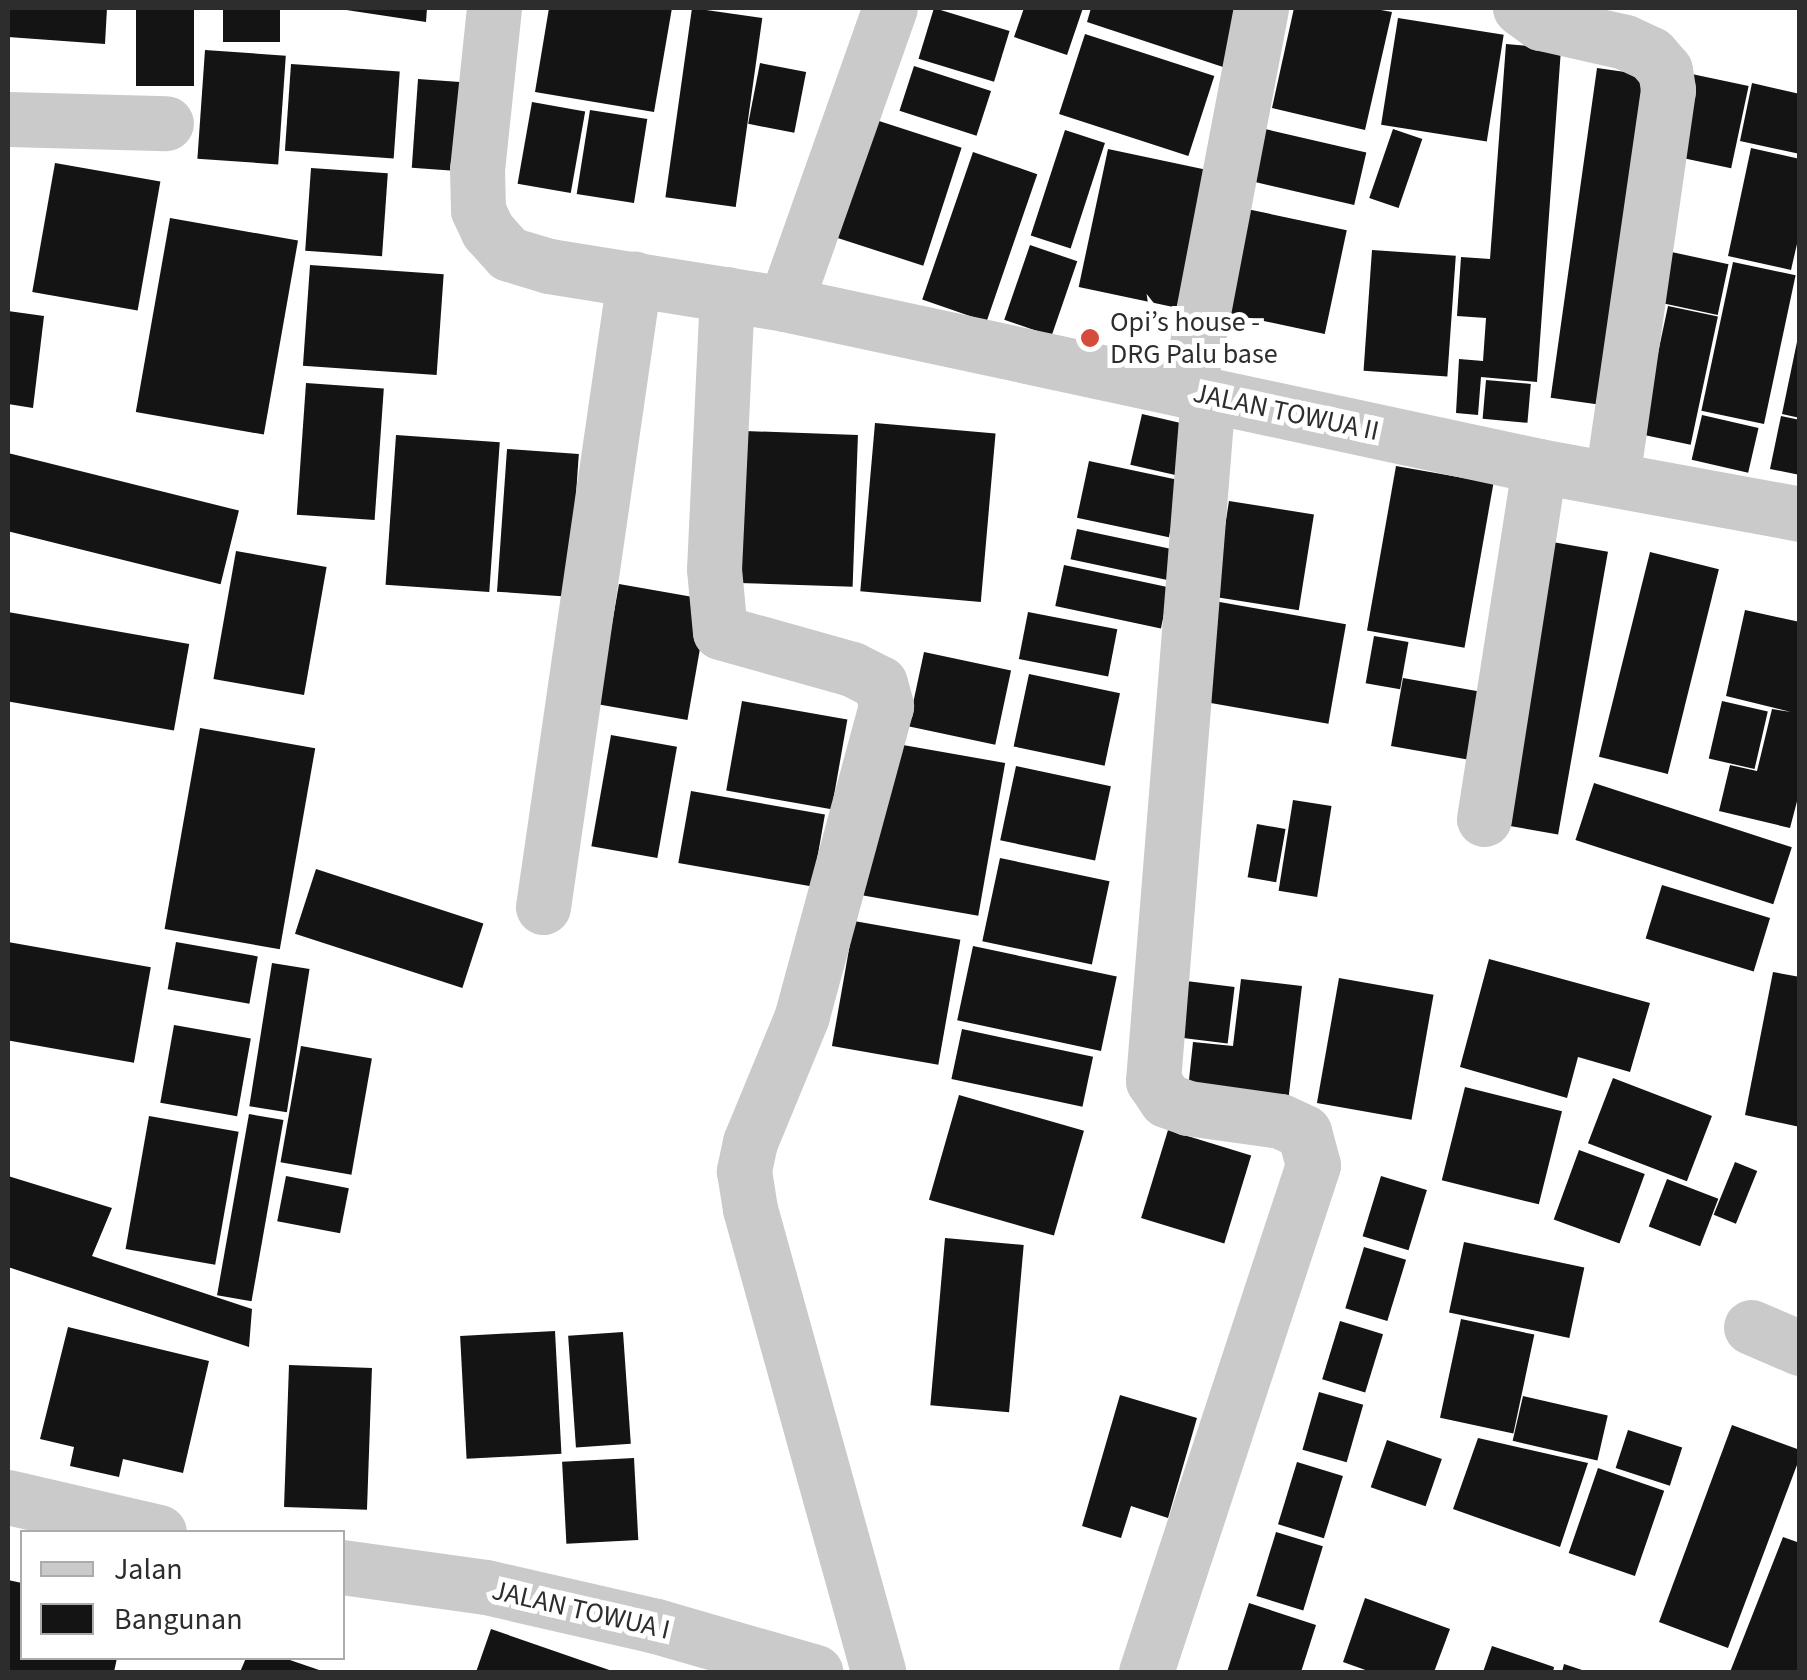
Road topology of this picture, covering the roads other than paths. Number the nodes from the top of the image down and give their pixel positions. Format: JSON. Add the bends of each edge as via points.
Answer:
{"nodes":[{"id":1,"x":494,"y":8,"type":"edge"},
{"id":2,"x":890,"y":8,"type":"edge"},
{"id":3,"x":1260,"y":8,"type":"edge"},
{"id":4,"x":1520,"y":8,"type":"edge"},
{"id":5,"x":8,"y":119,"type":"edge"},
{"id":6,"x":166,"y":124,"type":"dead end"},
{"id":7,"x":634,"y":278,"type":"junction"},
{"id":8,"x":728,"y":294,"type":"junction"},
{"id":9,"x":786,"y":304,"type":"junction"},
{"id":10,"x":1198,"y":393,"type":"junction"},
{"id":11,"x":1539,"y":466,"type":"junction"},
{"id":12,"x":1612,"y":478,"type":"junction"},
{"id":13,"x":1800,"y":514,"type":"edge"},
{"id":14,"x":1484,"y":819,"type":"dead end"},
{"id":15,"x":543,"y":907,"type":"dead end"},
{"id":16,"x":8,"y":1497,"type":"edge"},
{"id":17,"x":150,"y":1530,"type":"edge"},
{"id":18,"x":345,"y":1567,"type":"edge"},
{"id":19,"x":815,"y":1672,"type":"edge"},
{"id":20,"x":878,"y":1672,"type":"edge"},
{"id":21,"x":1146,"y":1672,"type":"edge"}],
"edges":[{"from":1,"to":7,"type":"street","name":"JALAN TOWUA II","via":[[477,169],[478,210],[488,232],[509,254]]},
{"from":2,"to":9,"type":"street"},
{"from":3,"to":10,"type":"street"},
{"from":4,"to":12,"type":"street","via":[[1541,23],[1625,42],[1651,54],[1665,70],[1668,90]]},
{"from":5,"to":6,"type":"street"},
{"from":7,"to":8,"type":"street","name":"JALAN TOWUA II"},
{"from":7,"to":15,"type":"street"},
{"from":8,"to":9,"type":"street","name":"JALAN TOWUA II"},
{"from":8,"to":20,"type":"street","via":[[716,622],[720,632],[852,669],[880,683],[886,706],[802,1016],[744,1171]]},
{"from":9,"to":10,"type":"street","name":"JALAN TOWUA II"},
{"from":10,"to":11,"type":"street","name":"JALAN TOWUA II"},
{"from":10,"to":21,"type":"street","via":[[1153,1081],[1166,1100],[1188,1108],[1280,1121],[1304,1132],[1312,1164]]},
{"from":11,"to":12,"type":"street","name":"JALAN TOWUA II"},
{"from":11,"to":14,"type":"street"},
{"from":12,"to":13,"type":"street","name":"JALAN TOWUA II"},
{"from":16,"to":17,"type":"street"},
{"from":18,"to":19,"type":"street","name":"JALAN TOWUA I","via":[[486,1587]]}]}
